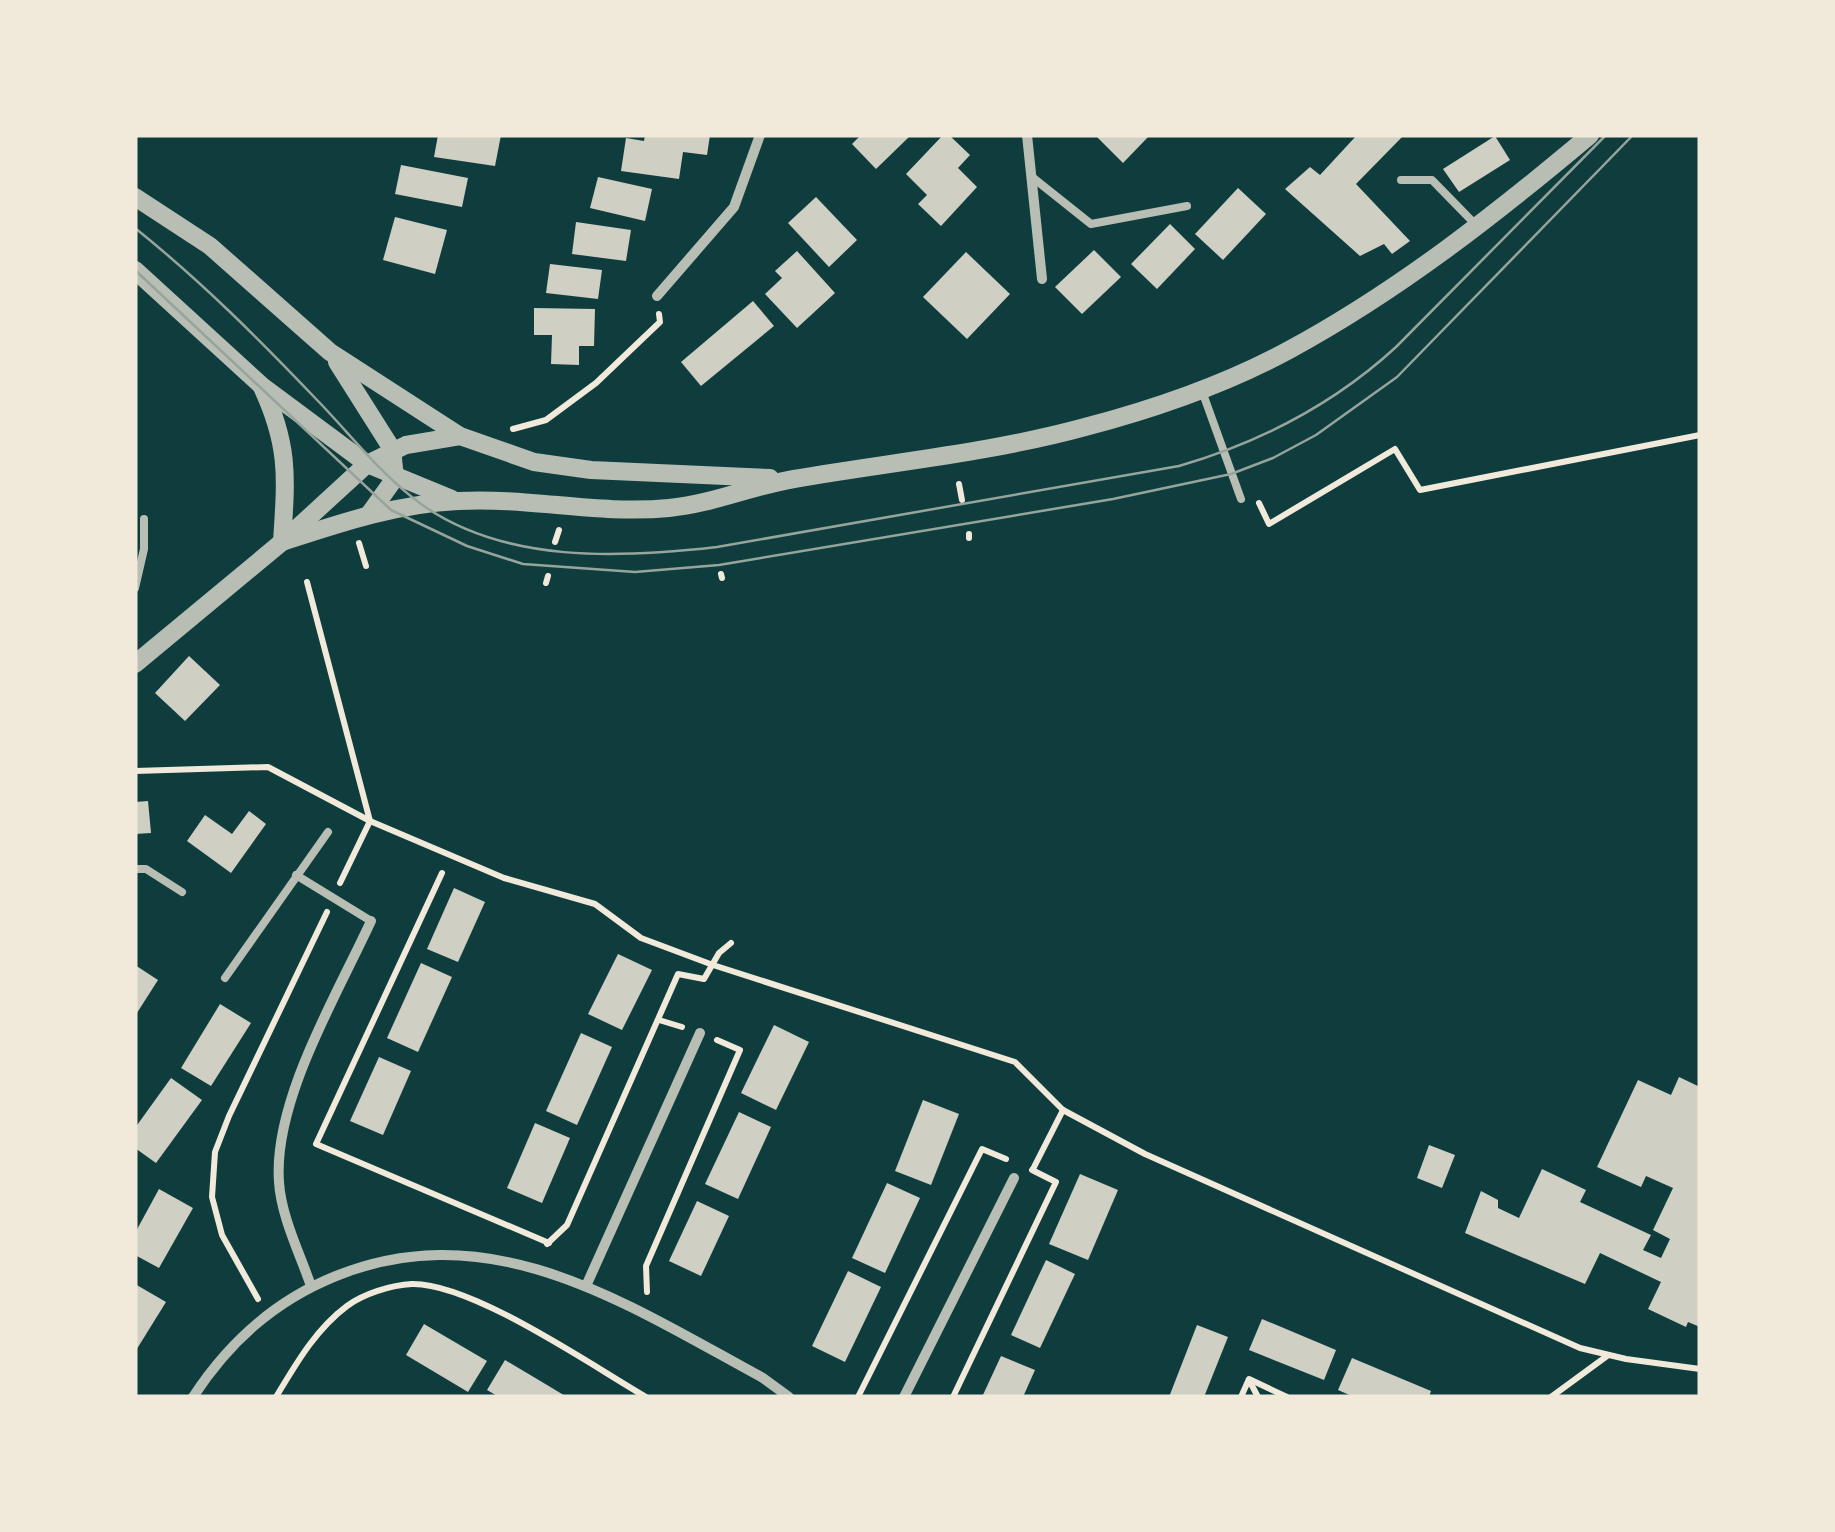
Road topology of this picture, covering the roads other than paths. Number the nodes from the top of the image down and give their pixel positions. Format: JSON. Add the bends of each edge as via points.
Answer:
{"nodes":[{"id":1,"x":760,"y":135,"type":"edge"},
{"id":2,"x":1027,"y":135,"type":"edge"},
{"id":3,"x":1590,"y":135,"type":"edge"},
{"id":4,"x":1032,"y":177,"type":"junction"},
{"id":5,"x":1401,"y":180,"type":"dead end"},
{"id":6,"x":135,"y":197,"type":"edge"},
{"id":7,"x":1187,"y":206,"type":"dead end"},
{"id":8,"x":1478,"y":228,"type":"junction"},
{"id":9,"x":135,"y":270,"type":"edge"},
{"id":10,"x":1042,"y":280,"type":"dead end"},
{"id":11,"x":656,"y":296,"type":"road end"},
{"id":12,"x":330,"y":352,"type":"junction"},
{"id":13,"x":262,"y":386,"type":"junction"},
{"id":14,"x":1201,"y":389,"type":"junction"},
{"id":15,"x":469,"y":439,"type":"junction"},
{"id":16,"x":392,"y":449,"type":"junction"},
{"id":17,"x":368,"y":464,"type":"junction"},
{"id":18,"x":394,"y":478,"type":"junction"},
{"id":19,"x":790,"y":480,"type":"junction"},
{"id":20,"x":1242,"y":499,"type":"dead end"},
{"id":21,"x":457,"y":501,"type":"junction"},
{"id":22,"x":370,"y":513,"type":"junction"},
{"id":23,"x":144,"y":519,"type":"dead end"},
{"id":24,"x":282,"y":542,"type":"junction"},
{"id":25,"x":135,"y":588,"type":"edge"},
{"id":26,"x":135,"y":664,"type":"edge"},
{"id":27,"x":328,"y":832,"type":"dead end"},
{"id":28,"x":135,"y":869,"type":"edge"},
{"id":29,"x":296,"y":876,"type":"junction"},
{"id":30,"x":182,"y":892,"type":"dead end"},
{"id":31,"x":371,"y":921,"type":"joint"},
{"id":32,"x":225,"y":978,"type":"dead end"},
{"id":33,"x":700,"y":1033,"type":"road end"},
{"id":34,"x":1014,"y":1178,"type":"road end"},
{"id":35,"x":311,"y":1286,"type":"junction"},
{"id":36,"x":586,"y":1286,"type":"junction"},
{"id":37,"x":194,"y":1397,"type":"edge"},
{"id":38,"x":789,"y":1397,"type":"edge"},
{"id":39,"x":904,"y":1397,"type":"edge"}],
"edges":[{"from":1,"to":11,"type":"street","via":[[734,207]]},
{"from":2,"to":4,"type":"street"},
{"from":3,"to":8,"type":"street"},
{"from":4,"to":7,"type":"lane","via":[[1090,224]]},
{"from":4,"to":10,"type":"street"},
{"from":5,"to":8,"type":"lane","via":[[1432,180]]},
{"from":6,"to":12,"type":"street","via":[[210,246]]},
{"from":8,"to":14,"type":"street","via":[[1291,349]]},
{"from":9,"to":13,"type":"street"},
{"from":12,"to":15,"type":"street"},
{"from":12,"to":16,"type":"street"},
{"from":13,"to":17,"type":"street"},
{"from":13,"to":24,"type":"street","via":[[284,450]]},
{"from":14,"to":19,"type":"street","via":[[1083,428]]},
{"from":14,"to":20,"type":"lane"},
{"from":15,"to":16,"type":"street"},
{"from":15,"to":19,"type":"street","via":[[534,462],[592,470]]},
{"from":16,"to":17,"type":"street"},
{"from":16,"to":18,"type":"street"},
{"from":17,"to":18,"type":"street"},
{"from":17,"to":24,"type":"street"},
{"from":18,"to":21,"type":"street"},
{"from":18,"to":22,"type":"street"},
{"from":19,"to":21,"type":"street","via":[[669,508]]},
{"from":21,"to":22,"type":"street"},
{"from":22,"to":24,"type":"street"},
{"from":23,"to":25,"type":"lane"},
{"from":24,"to":26,"type":"street"},
{"from":27,"to":29,"type":"lane"},
{"from":28,"to":30,"type":"lane"},
{"from":29,"to":31,"type":"lane"},
{"from":29,"to":32,"type":"lane"},
{"from":31,"to":35,"type":"street","via":[[299,1079],[278,1148],[279,1187]]},
{"from":33,"to":36,"type":"street"},
{"from":34,"to":39,"type":"street"},
{"from":35,"to":36,"type":"street","via":[[382,1259],[435,1253],[485,1256]]},
{"from":35,"to":37,"type":"street","via":[[268,1312],[224,1352]]},
{"from":36,"to":38,"type":"street"}]}
